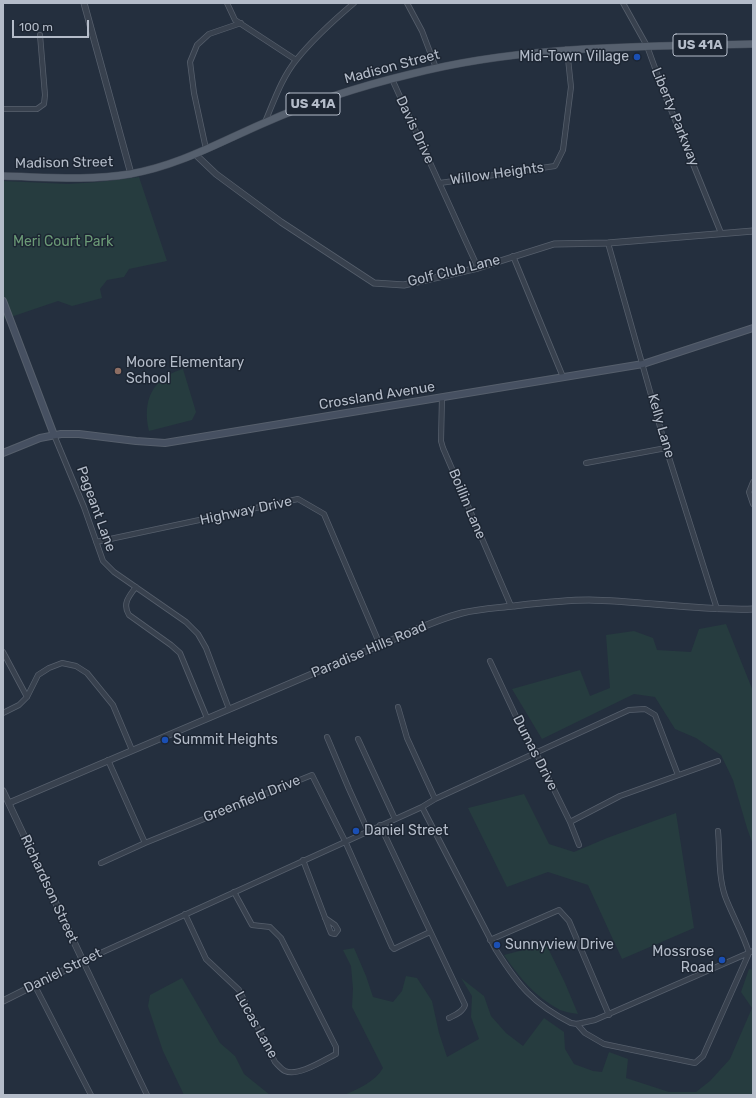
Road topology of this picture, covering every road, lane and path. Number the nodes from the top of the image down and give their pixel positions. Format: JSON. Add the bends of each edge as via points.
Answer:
{"nodes":[{"id":1,"x":84,"y":3,"type":"edge"},
{"id":2,"x":227,"y":3,"type":"edge"},
{"id":3,"x":354,"y":3,"type":"edge"},
{"id":4,"x":407,"y":3,"type":"edge"},
{"id":5,"x":623,"y":3,"type":"edge"},
{"id":6,"x":241,"y":23,"type":"junction"},
{"id":7,"x":40,"y":35,"type":"dead end"},
{"id":8,"x":753,"y":44,"type":"edge"},
{"id":9,"x":647,"y":46,"type":"junction"},
{"id":10,"x":567,"y":49,"type":"junction"},
{"id":11,"x":296,"y":60,"type":"junction"},
{"id":12,"x":436,"y":68,"type":"junction"},
{"id":13,"x":392,"y":79,"type":"junction"},
{"id":14,"x":3,"y":109,"type":"edge"},
{"id":15,"x":265,"y":122,"type":"junction"},
{"id":16,"x":206,"y":149,"type":"junction"},
{"id":17,"x":195,"y":154,"type":"junction"},
{"id":18,"x":130,"y":174,"type":"junction"},
{"id":19,"x":3,"y":176,"type":"edge"},
{"id":20,"x":440,"y":182,"type":"junction"},
{"id":21,"x":753,"y":231,"type":"edge"},
{"id":22,"x":722,"y":233,"type":"junction"},
{"id":23,"x":608,"y":243,"type":"junction"},
{"id":24,"x":513,"y":256,"type":"junction"},
{"id":25,"x":478,"y":268,"type":"junction"},
{"id":26,"x":3,"y":301,"type":"edge"},
{"id":27,"x":753,"y":328,"type":"edge"},
{"id":28,"x":643,"y":364,"type":"junction"},
{"id":29,"x":563,"y":377,"type":"junction"},
{"id":30,"x":442,"y":397,"type":"junction"},
{"id":31,"x":54,"y":434,"type":"junction"},
{"id":32,"x":666,"y":448,"type":"junction"},
{"id":33,"x":3,"y":453,"type":"edge"},
{"id":34,"x":586,"y":463,"type":"dead end"},
{"id":35,"x":753,"y":482,"type":"edge"},
{"id":36,"x":753,"y":504,"type":"edge"},
{"id":37,"x":96,"y":542,"type":"junction"},
{"id":38,"x":136,"y":587,"type":"junction"},
{"id":39,"x":511,"y":606,"type":"junction"},
{"id":40,"x":717,"y":609,"type":"junction"},
{"id":41,"x":753,"y":609,"type":"edge"},
{"id":42,"x":380,"y":645,"type":"junction"},
{"id":43,"x":3,"y":652,"type":"edge"},
{"id":44,"x":490,"y":661,"type":"dead end"},
{"id":45,"x":26,"y":697,"type":"junction"},
{"id":46,"x":398,"y":707,"type":"dead end"},
{"id":47,"x":229,"y":708,"type":"junction"},
{"id":48,"x":3,"y":713,"type":"edge"},
{"id":49,"x":206,"y":718,"type":"junction"},
{"id":50,"x":327,"y":737,"type":"dead end"},
{"id":51,"x":358,"y":739,"type":"dead end"},
{"id":52,"x":132,"y":750,"type":"junction"},
{"id":53,"x":536,"y":753,"type":"junction"},
{"id":54,"x":108,"y":760,"type":"junction"},
{"id":55,"x":718,"y":761,"type":"dead end"},
{"id":56,"x":678,"y":775,"type":"junction"},
{"id":57,"x":3,"y":791,"type":"edge"},
{"id":58,"x":435,"y":799,"type":"junction"},
{"id":59,"x":9,"y":803,"type":"junction"},
{"id":60,"x":422,"y":807,"type":"junction"},
{"id":61,"x":395,"y":819,"type":"junction"},
{"id":62,"x":570,"y":822,"type":"junction"},
{"id":63,"x":380,"y":825,"type":"junction"},
{"id":64,"x":368,"y":831,"type":"junction"},
{"id":65,"x":718,"y":831,"type":"dead end"},
{"id":66,"x":345,"y":841,"type":"junction"},
{"id":67,"x":145,"y":843,"type":"junction"},
{"id":68,"x":579,"y":845,"type":"dead end"},
{"id":69,"x":304,"y":860,"type":"junction"},
{"id":70,"x":101,"y":863,"type":"dead end"},
{"id":71,"x":234,"y":892,"type":"junction"},
{"id":72,"x":185,"y":914,"type":"junction"},
{"id":73,"x":325,"y":918,"type":"dead end"},
{"id":74,"x":430,"y":932,"type":"junction"},
{"id":75,"x":490,"y":940,"type":"junction"},
{"id":76,"x":751,"y":952,"type":"edge"},
{"id":77,"x":83,"y":960,"type":"junction"},
{"id":78,"x":34,"y":984,"type":"junction"},
{"id":79,"x":3,"y":1001,"type":"edge"},
{"id":80,"x":609,"y":1014,"type":"junction"},
{"id":81,"x":449,"y":1018,"type":"dead end"},
{"id":82,"x":577,"y":1024,"type":"junction"},
{"id":83,"x":91,"y":1095,"type":"edge"},
{"id":84,"x":147,"y":1095,"type":"edge"}],
"edges":[{"from":1,"to":18,"type":"street"},
{"from":2,"to":6,"type":"street","via":[[235,20]]},
{"from":3,"to":11,"type":"street","via":[[326,27]]},
{"from":4,"to":12,"type":"street","via":[[422,31]]},
{"from":5,"to":9,"type":"street","name":"Liberty Parkway"},
{"from":6,"to":11,"type":"street"},
{"from":6,"to":16,"type":"street","via":[[209,34],[197,45],[190,62]]},
{"from":7,"to":14,"type":"street","via":[[44,104],[37,109]]},
{"from":8,"to":9,"type":"main road","name":"Madison Street","number":"US 41A"},
{"from":9,"to":10,"type":"main road","name":"Madison Street","number":"US 41A"},
{"from":9,"to":22,"type":"street","name":"Liberty Parkway"},
{"from":10,"to":12,"type":"main road","name":"Madison Street","number":"US 41A","via":[[499,56]]},
{"from":10,"to":20,"type":"street","name":"Willow Heights","via":[[571,87],[563,150],[555,166]]},
{"from":11,"to":15,"type":"street","via":[[278,91]]},
{"from":12,"to":13,"type":"main road","name":"Madison Street","number":"US 41A"},
{"from":13,"to":15,"type":"main road","name":"Madison Street","number":"US 41A","via":[[339,94]]},
{"from":13,"to":20,"type":"street","name":"Davis Drive"},
{"from":15,"to":16,"type":"main road","name":"Madison Street","number":"US 41A"},
{"from":16,"to":17,"type":"main road","name":"Madison Street","number":"US 41A"},
{"from":17,"to":18,"type":"main road","name":"Madison Street","number":"US 41A"},
{"from":17,"to":25,"type":"street","name":"Golf Club Lane","via":[[216,174],[281,222],[374,283],[404,285]]},
{"from":18,"to":19,"type":"main road","name":"Madison Street","number":"US 41A","via":[[90,178]]},
{"from":20,"to":25,"type":"street","name":"Davis Drive"},
{"from":21,"to":22,"type":"street","name":"Golf Club Lane"},
{"from":22,"to":23,"type":"street","name":"Golf Club Lane"},
{"from":23,"to":24,"type":"street","name":"Golf Club Lane","via":[[554,244]]},
{"from":23,"to":28,"type":"street","name":"Kelly Lane"},
{"from":24,"to":25,"type":"street","name":"Golf Club Lane"},
{"from":24,"to":29,"type":"street"},
{"from":26,"to":31,"type":"main road","name":"Pageant Lane"},
{"from":27,"to":28,"type":"main road","name":"Crossland Avenue"},
{"from":28,"to":29,"type":"main road","name":"Crossland Avenue"},
{"from":28,"to":32,"type":"street","name":"Kelly Lane"},
{"from":29,"to":30,"type":"main road","name":"Crossland Avenue"},
{"from":30,"to":31,"type":"main road","name":"Crossland Avenue","via":[[165,443],[79,434]]},
{"from":30,"to":39,"type":"street","name":"Boillin Lane","via":[[443,448]]},
{"from":31,"to":33,"type":"main road","name":"Crossland Avenue"},
{"from":31,"to":37,"type":"street","name":"Pageant Lane"},
{"from":32,"to":34,"type":"street"},
{"from":32,"to":40,"type":"street","name":"Kelly Lane"},
{"from":35,"to":36,"type":"street","via":[[749,492]]},
{"from":37,"to":38,"type":"street","name":"Pageant Lane","via":[[102,561]]},
{"from":37,"to":42,"type":"street","name":"Highway Drive","via":[[298,499],[324,514]]},
{"from":38,"to":47,"type":"street","name":"Pageant Lane","via":[[186,622],[198,634]]},
{"from":38,"to":49,"type":"street","via":[[126,602],[128,615],[180,653]]},
{"from":39,"to":40,"type":"street","name":"Paradise Hills Road","via":[[589,600]]},
{"from":39,"to":42,"type":"street","name":"Paradise Hills Road","via":[[462,613]]},
{"from":40,"to":41,"type":"street","name":"Paradise Hills Road"},
{"from":42,"to":47,"type":"street","name":"Paradise Hills Road"},
{"from":43,"to":45,"type":"street"},
{"from":44,"to":53,"type":"street","name":"Dumas Drive"},
{"from":45,"to":48,"type":"street","via":[[19,705]]},
{"from":45,"to":52,"type":"street","via":[[38,675],[49,668],[62,663],[76,666],[87,673],[113,705]]},
{"from":46,"to":58,"type":"street","via":[[407,738]]},
{"from":47,"to":49,"type":"street","name":"Paradise Hills Road"},
{"from":49,"to":52,"type":"street","name":"Paradise Hills Road"},
{"from":50,"to":64,"type":"street"},
{"from":51,"to":61,"type":"street"},
{"from":52,"to":54,"type":"street","name":"Paradise Hills Road"},
{"from":53,"to":56,"type":"street","name":"Daniel Street","via":[[629,710],[645,709],[655,715]]},
{"from":53,"to":58,"type":"street","name":"Daniel Street"},
{"from":53,"to":62,"type":"street","name":"Dumas Drive"},
{"from":54,"to":59,"type":"street","name":"Paradise Hills Road"},
{"from":54,"to":67,"type":"street"},
{"from":55,"to":56,"type":"street"},
{"from":56,"to":62,"type":"street","via":[[620,796]]},
{"from":57,"to":59,"type":"street","name":"Richardson Street"},
{"from":58,"to":60,"type":"street","name":"Daniel Street"},
{"from":59,"to":77,"type":"street","name":"Richardson Street"},
{"from":60,"to":61,"type":"street","name":"Daniel Street"},
{"from":60,"to":75,"type":"street"},
{"from":61,"to":63,"type":"street","name":"Daniel Street"},
{"from":62,"to":68,"type":"street","name":"Dumas Drive"},
{"from":63,"to":64,"type":"street","name":"Daniel Street"},
{"from":63,"to":74,"type":"street"},
{"from":64,"to":66,"type":"street","name":"Daniel Street"},
{"from":65,"to":76,"type":"street","via":[[725,895]]},
{"from":66,"to":67,"type":"street","name":"Greenfield Drive","via":[[312,774]]},
{"from":66,"to":69,"type":"street","name":"Daniel Street"},
{"from":66,"to":74,"type":"street","via":[[394,949]]},
{"from":67,"to":70,"type":"street","name":"Greenfield Drive"},
{"from":69,"to":71,"type":"street","name":"Daniel Street"},
{"from":69,"to":73,"type":"street"},
{"from":71,"to":72,"type":"street","name":"Daniel Street"},
{"from":71,"to":72,"type":"street","name":"Lucas Lane","via":[[252,925],[270,927],[281,938],[336,1047],[336,1054],[301,1071],[285,1071],[281,1068],[275,1062],[239,990],[206,959]]},
{"from":72,"to":77,"type":"street","name":"Daniel Street"},
{"from":74,"to":81,"type":"street","via":[[466,1005]]},
{"from":75,"to":80,"type":"street","via":[[559,910],[569,922]]},
{"from":75,"to":82,"type":"street","via":[[510,972],[536,1002],[554,1014]]},
{"from":76,"to":80,"type":"street"},
{"from":76,"to":82,"type":"street","via":[[703,1056],[695,1063],[604,1044],[584,1033]]},
{"from":77,"to":78,"type":"street","name":"Daniel Street"},
{"from":77,"to":84,"type":"street","name":"Richardson Street"},
{"from":78,"to":79,"type":"street","name":"Daniel Street"},
{"from":78,"to":83,"type":"street"},
{"from":80,"to":82,"type":"street"}]}
